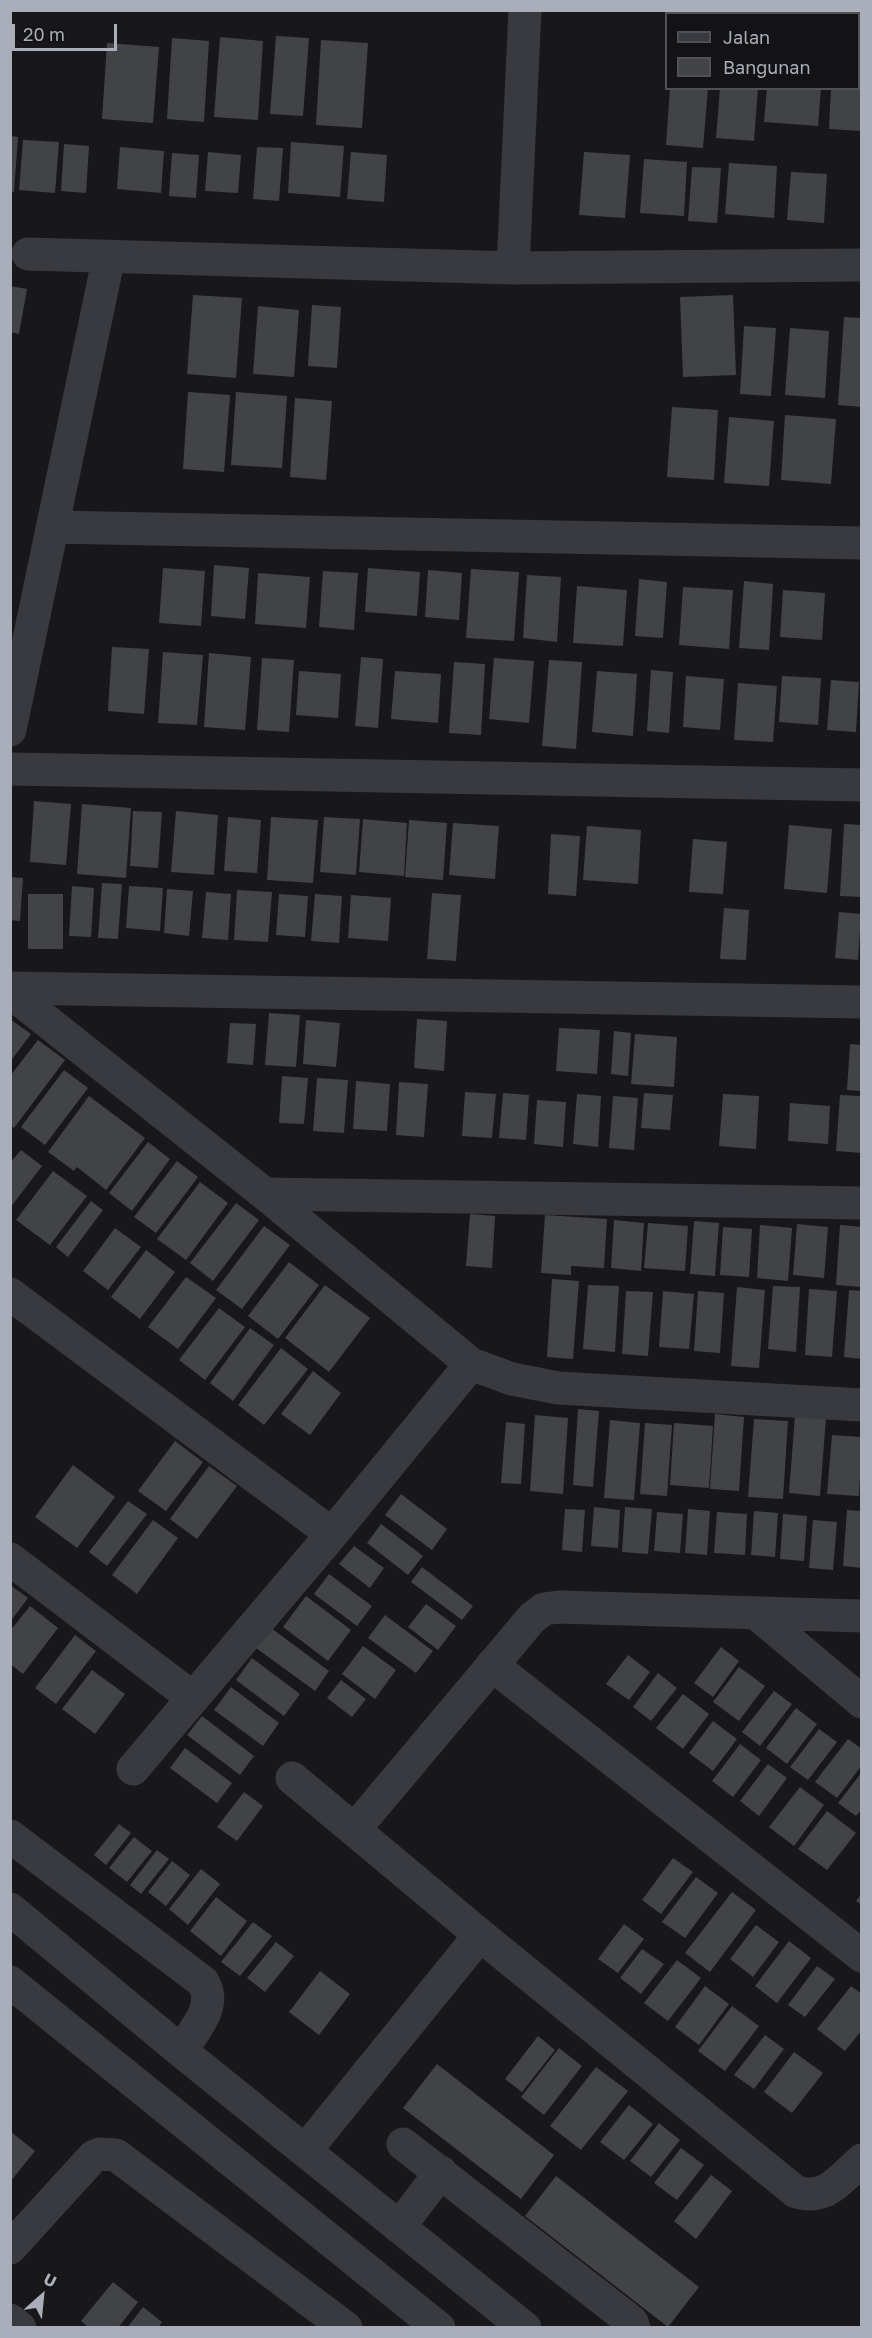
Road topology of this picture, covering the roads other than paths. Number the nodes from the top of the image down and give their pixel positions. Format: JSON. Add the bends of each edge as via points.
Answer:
{"nodes":[{"id":1,"x":525,"y":10,"type":"edge"},
{"id":2,"x":28,"y":254,"type":"dead end"},
{"id":3,"x":109,"y":256,"type":"junction"},
{"id":4,"x":861,"y":265,"type":"edge"},
{"id":5,"x":513,"y":268,"type":"junction"},
{"id":6,"x":53,"y":527,"type":"junction"},
{"id":7,"x":861,"y":543,"type":"edge"},
{"id":8,"x":10,"y":730,"type":"edge"},
{"id":9,"x":10,"y":769,"type":"edge"},
{"id":10,"x":861,"y":785,"type":"edge"},
{"id":11,"x":10,"y":990,"type":"edge"},
{"id":12,"x":861,"y":1002,"type":"edge"},
{"id":13,"x":265,"y":1194,"type":"junction"},
{"id":14,"x":861,"y":1203,"type":"edge"},
{"id":15,"x":10,"y":1294,"type":"edge"},
{"id":16,"x":471,"y":1364,"type":"junction"},
{"id":17,"x":861,"y":1405,"type":"edge"},
{"id":18,"x":332,"y":1534,"type":"junction"},
{"id":19,"x":10,"y":1558,"type":"edge"},
{"id":20,"x":756,"y":1613,"type":"junction"},
{"id":21,"x":861,"y":1616,"type":"edge"},
{"id":22,"x":492,"y":1665,"type":"junction"},
{"id":23,"x":193,"y":1698,"type":"junction"},
{"id":24,"x":861,"y":1702,"type":"edge"},
{"id":25,"x":133,"y":1769,"type":"dead end"},
{"id":26,"x":292,"y":1778,"type":"dead end"},
{"id":27,"x":354,"y":1830,"type":"junction"},
{"id":28,"x":10,"y":1836,"type":"edge"},
{"id":29,"x":12,"y":1913,"type":"edge"},
{"id":30,"x":480,"y":1935,"type":"junction"},
{"id":31,"x":861,"y":1956,"type":"edge"},
{"id":32,"x":10,"y":1982,"type":"edge"},
{"id":33,"x":181,"y":2051,"type":"junction"},
{"id":34,"x":403,"y":2144,"type":"dead end"},
{"id":35,"x":305,"y":2151,"type":"junction"},
{"id":36,"x":861,"y":2160,"type":"edge"},
{"id":37,"x":441,"y":2172,"type":"junction"},
{"id":38,"x":399,"y":2227,"type":"junction"},
{"id":39,"x":10,"y":2248,"type":"edge"},
{"id":40,"x":10,"y":2320,"type":"edge"},
{"id":41,"x":20,"y":2328,"type":"edge"},
{"id":42,"x":346,"y":2328,"type":"edge"},
{"id":43,"x":439,"y":2328,"type":"edge"},
{"id":44,"x":525,"y":2328,"type":"edge"},
{"id":45,"x":634,"y":2328,"type":"edge"}],
"edges":[{"from":1,"to":5,"type":"street"},
{"from":2,"to":3,"type":"street"},
{"from":3,"to":5,"type":"street"},
{"from":3,"to":6,"type":"street"},
{"from":4,"to":5,"type":"street"},
{"from":6,"to":7,"type":"street"},
{"from":6,"to":8,"type":"street"},
{"from":9,"to":10,"type":"street"},
{"from":11,"to":12,"type":"street"},
{"from":11,"to":13,"type":"street"},
{"from":13,"to":14,"type":"street"},
{"from":13,"to":16,"type":"street"},
{"from":15,"to":18,"type":"street"},
{"from":16,"to":17,"type":"street","via":[[512,1379],[558,1388]]},
{"from":16,"to":18,"type":"street"},
{"from":18,"to":23,"type":"street"},
{"from":19,"to":23,"type":"street"},
{"from":20,"to":21,"type":"street"},
{"from":20,"to":22,"type":"street","via":[[544,1609]]},
{"from":20,"to":24,"type":"street"},
{"from":22,"to":27,"type":"street"},
{"from":22,"to":31,"type":"street"},
{"from":23,"to":25,"type":"street"},
{"from":26,"to":27,"type":"street"},
{"from":27,"to":30,"type":"street"},
{"from":28,"to":33,"type":"street","via":[[203,1982],[209,2005]]},
{"from":29,"to":33,"type":"street"},
{"from":30,"to":35,"type":"street"},
{"from":30,"to":36,"type":"street","via":[[796,2192],[811,2196],[825,2192]]},
{"from":32,"to":43,"type":"street"},
{"from":33,"to":35,"type":"street"},
{"from":34,"to":37,"type":"street"},
{"from":35,"to":38,"type":"street"},
{"from":37,"to":38,"type":"street"},
{"from":37,"to":45,"type":"street","via":[[632,2322]]},
{"from":38,"to":44,"type":"street"},
{"from":39,"to":42,"type":"street","via":[[93,2157],[116,2155]]},
{"from":40,"to":41,"type":"street"}]}
